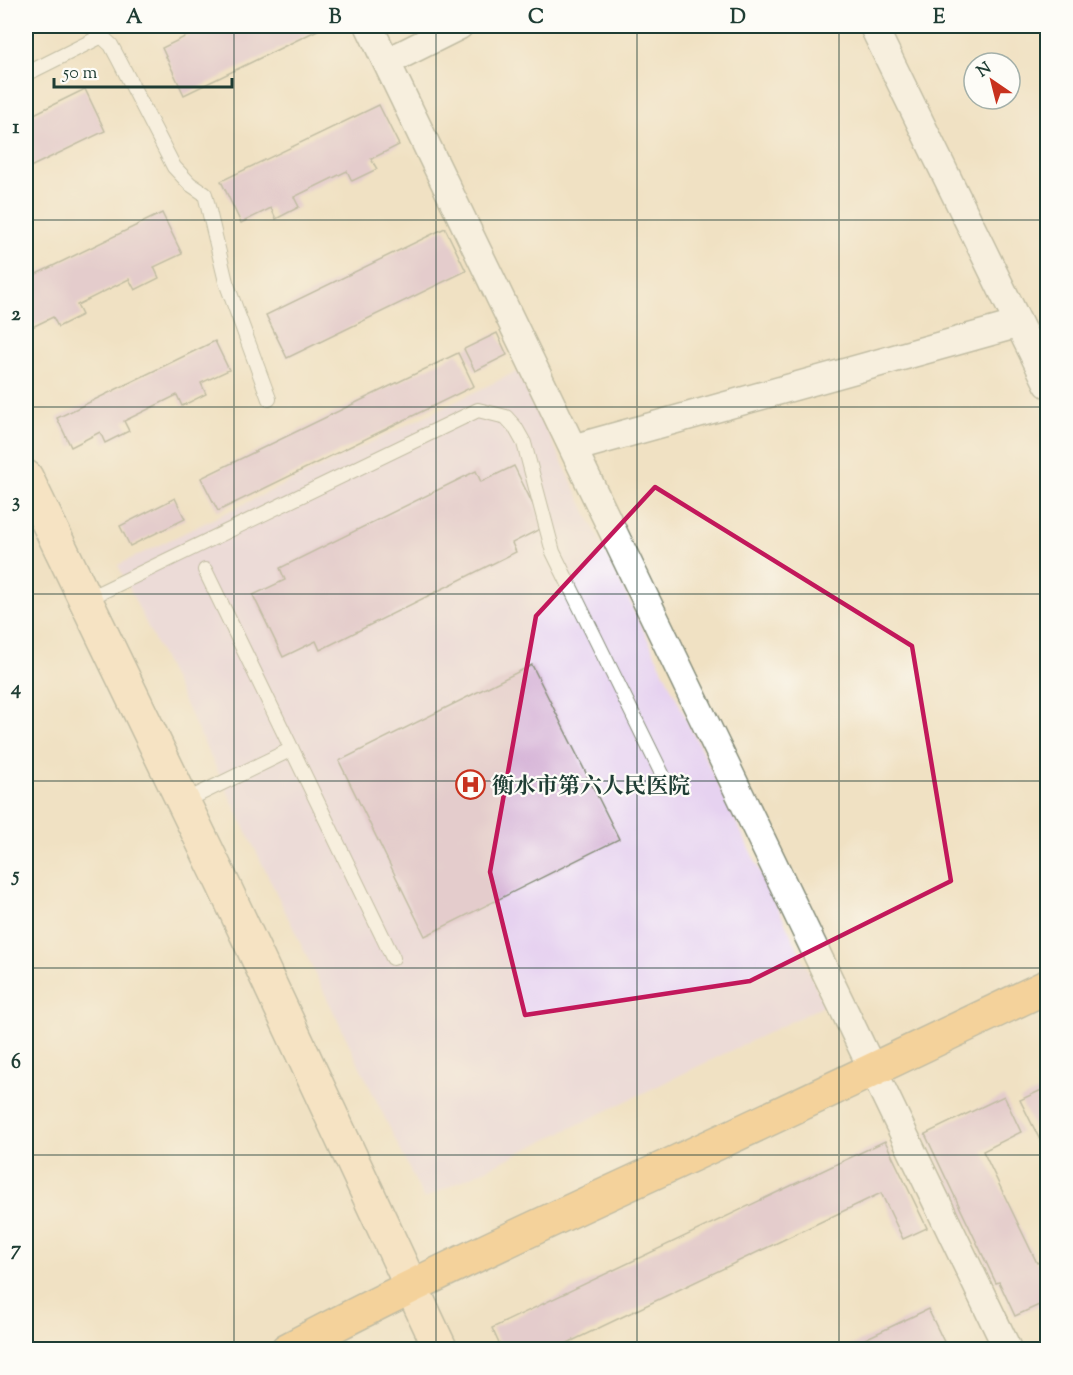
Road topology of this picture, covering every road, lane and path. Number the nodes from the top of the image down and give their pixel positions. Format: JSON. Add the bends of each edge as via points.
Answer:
{"nodes":[{"id":1,"x":369,"y":26,"type":"edge"},
{"id":2,"x":459,"y":26,"type":"edge"},
{"id":3,"x":873,"y":26,"type":"edge"},
{"id":4,"x":97,"y":31,"type":"edge"},
{"id":5,"x":387,"y":62,"type":"junction"},
{"id":6,"x":26,"y":74,"type":"edge"},
{"id":7,"x":1018,"y":324,"type":"junction"},
{"id":8,"x":1047,"y":384,"type":"edge"},
{"id":9,"x":269,"y":399,"type":"dead end"},
{"id":10,"x":574,"y":448,"type":"junction"},
{"id":11,"x":26,"y":477,"type":"edge"},
{"id":12,"x":205,"y":570,"type":"dead end"},
{"id":13,"x":85,"y":600,"type":"junction"},
{"id":14,"x":292,"y":749,"type":"junction"},
{"id":15,"x":667,"y":784,"type":"dead end"},
{"id":16,"x":183,"y":802,"type":"junction"},
{"id":17,"x":393,"y":958,"type":"dead end"},
{"id":18,"x":1047,"y":986,"type":"edge"},
{"id":19,"x":874,"y":1069,"type":"junction"},
{"id":20,"x":411,"y":1286,"type":"junction"},
{"id":21,"x":287,"y":1350,"type":"edge"},
{"id":22,"x":441,"y":1350,"type":"edge"},
{"id":23,"x":1008,"y":1350,"type":"edge"}],
"edges":[{"from":1,"to":5,"type":"street"},
{"from":2,"to":5,"type":"street"},
{"from":3,"to":7,"type":"street"},
{"from":4,"to":6,"type":"lane"},
{"from":4,"to":9,"type":"lane","via":[[111,45],[174,167],[205,194],[226,282]]},
{"from":5,"to":10,"type":"street"},
{"from":7,"to":8,"type":"street"},
{"from":7,"to":10,"type":"street"},
{"from":10,"to":19,"type":"street"},
{"from":11,"to":13,"type":"street"},
{"from":12,"to":14,"type":"lane"},
{"from":13,"to":15,"type":"lane","via":[[478,410],[506,417],[524,442],[553,552]]},
{"from":13,"to":16,"type":"street"},
{"from":14,"to":16,"type":"lane"},
{"from":14,"to":17,"type":"lane"},
{"from":16,"to":20,"type":"street"},
{"from":18,"to":19,"type":"main road"},
{"from":19,"to":20,"type":"main road"},
{"from":19,"to":23,"type":"street"},
{"from":20,"to":21,"type":"main road"},
{"from":20,"to":22,"type":"street"}]}
